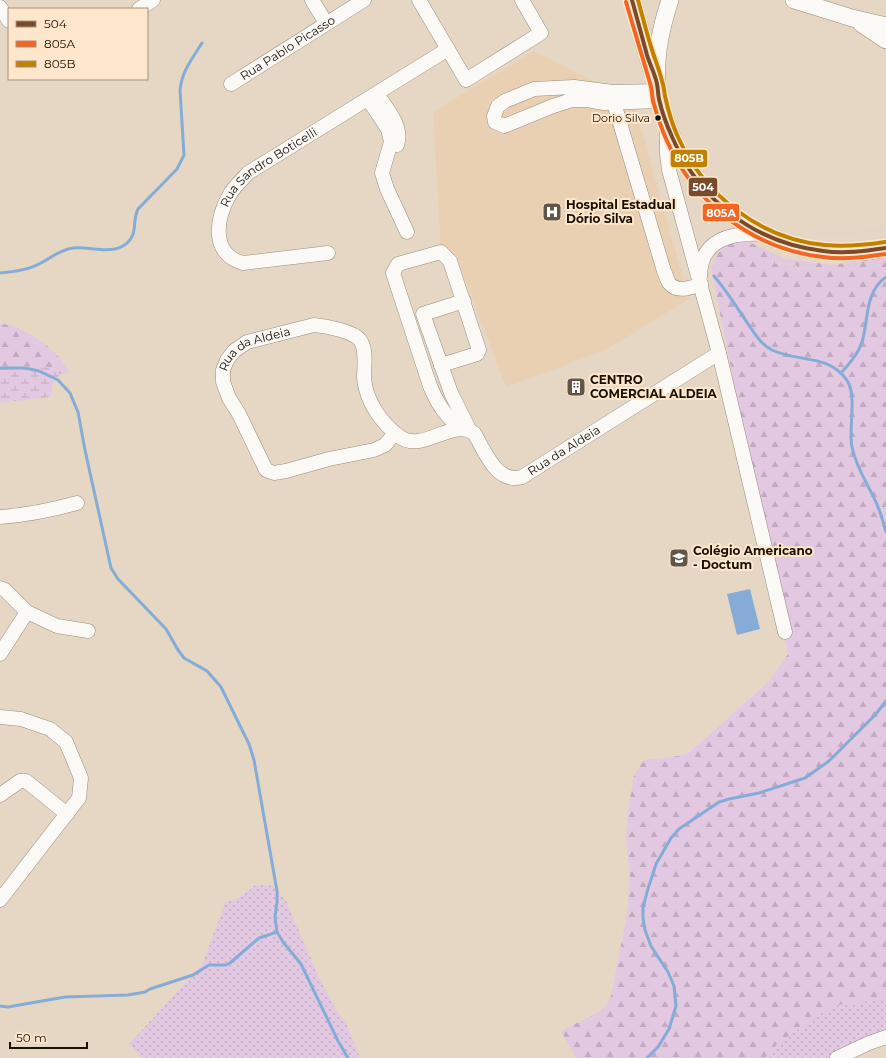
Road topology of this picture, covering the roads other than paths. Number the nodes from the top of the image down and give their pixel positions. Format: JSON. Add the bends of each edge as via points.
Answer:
{"nodes":[{"id":1,"x":153,"y":0,"type":"edge"},
{"id":2,"x":312,"y":0,"type":"edge"},
{"id":3,"x":364,"y":0,"type":"edge"},
{"id":4,"x":419,"y":0,"type":"edge"},
{"id":5,"x":522,"y":0,"type":"edge"},
{"id":6,"x":632,"y":0,"type":"edge"},
{"id":7,"x":670,"y":0,"type":"edge"},
{"id":8,"x":794,"y":0,"type":"edge"},
{"id":9,"x":0,"y":7,"type":"edge"},
{"id":10,"x":141,"y":8,"type":"edge"},
{"id":11,"x":852,"y":18,"type":"junction"},
{"id":12,"x":8,"y":19,"type":"edge"},
{"id":13,"x":326,"y":23,"type":"junction"},
{"id":14,"x":886,"y":26,"type":"edge"},
{"id":15,"x":886,"y":40,"type":"edge"},
{"id":16,"x":448,"y":49,"type":"junction"},
{"id":17,"x":231,"y":84,"type":"dead end"},
{"id":18,"x":658,"y":92,"type":"junction"},
{"id":19,"x":372,"y":96,"type":"junction"},
{"id":20,"x":614,"y":103,"type":"junction"},
{"id":21,"x":666,"y":122,"type":"junction"},
{"id":22,"x":397,"y":145,"type":"dead end"},
{"id":23,"x":407,"y":232,"type":"dead end"},
{"id":24,"x":763,"y":234,"type":"junction"},
{"id":25,"x":886,"y":248,"type":"edge"},
{"id":26,"x":328,"y":254,"type":"dead end"},
{"id":27,"x":700,"y":283,"type":"junction"},
{"id":28,"x":464,"y":301,"type":"junction"},
{"id":29,"x":719,"y":353,"type":"junction"},
{"id":30,"x":441,"y":365,"type":"junction"},
{"id":31,"x":465,"y":429,"type":"junction"},
{"id":32,"x":395,"y":433,"type":"junction"},
{"id":33,"x":77,"y":504,"type":"dead end"},
{"id":34,"x":0,"y":516,"type":"edge"},
{"id":35,"x":0,"y":588,"type":"edge"},
{"id":36,"x":27,"y":612,"type":"junction"},
{"id":37,"x":88,"y":631,"type":"dead end"},
{"id":38,"x":785,"y":632,"type":"dead end"},
{"id":39,"x":0,"y":654,"type":"edge"},
{"id":40,"x":0,"y":717,"type":"edge"},
{"id":41,"x":0,"y":795,"type":"edge"},
{"id":42,"x":67,"y":814,"type":"junction"},
{"id":43,"x":0,"y":900,"type":"edge"},
{"id":44,"x":886,"y":1037,"type":"edge"},
{"id":45,"x":842,"y":1057,"type":"edge"}],
"edges":[{"from":1,"to":10,"type":"street"},
{"from":2,"to":13,"type":"street"},
{"from":3,"to":13,"type":"street","name":"Rua Pablo Picasso"},
{"from":4,"to":16,"type":"street"},
{"from":5,"to":16,"type":"street","via":[[541,33],[466,80]]},
{"from":6,"to":18,"type":"main road"},
{"from":7,"to":18,"type":"main road","via":[[656,61]]},
{"from":8,"to":11,"type":"main road"},
{"from":9,"to":12,"type":"street"},
{"from":11,"to":14,"type":"main road"},
{"from":11,"to":15,"type":"main road"},
{"from":13,"to":17,"type":"street","name":"Rua Pablo Picasso"},
{"from":16,"to":19,"type":"street","name":"Rua Sandro Boticelli"},
{"from":18,"to":20,"type":"street"},
{"from":18,"to":20,"type":"street","via":[[613,92],[574,86],[534,89],[505,101],[498,106],[494,116],[496,122],[504,126],[572,100]]},
{"from":18,"to":21,"type":"main road"},
{"from":19,"to":22,"type":"street","via":[[396,123],[400,137]]},
{"from":19,"to":23,"type":"street","via":[[388,129],[391,142],[382,173]]},
{"from":19,"to":26,"type":"street","name":"Rua Sandro Boticelli","via":[[248,173],[230,194],[220,215],[219,241],[225,253],[234,260],[243,263]]},
{"from":20,"to":27,"type":"street","via":[[669,283],[676,288],[687,289]]},
{"from":21,"to":24,"type":"main road","via":[[685,163],[703,188],[737,219]]},
{"from":21,"to":27,"type":"street","via":[[669,170]]},
{"from":24,"to":25,"type":"main road","via":[[794,246],[826,252],[858,253]]},
{"from":24,"to":27,"type":"street","via":[[732,235],[714,244],[702,260]]},
{"from":27,"to":29,"type":"street"},
{"from":28,"to":30,"type":"street","via":[[479,350],[477,354]]},
{"from":28,"to":30,"type":"street","via":[[423,314]]},
{"from":28,"to":31,"type":"street","via":[[450,261],[441,252],[398,264],[393,273],[430,386],[449,419]]},
{"from":29,"to":31,"type":"street","name":"Rua da Aldeia","via":[[522,477],[508,478],[496,470],[474,433]]},
{"from":29,"to":38,"type":"street"},
{"from":30,"to":31,"type":"street"},
{"from":31,"to":32,"type":"street","name":"Rua da Aldeia","via":[[417,442],[408,442]]},
{"from":32,"to":32,"type":"street","name":"Rua da Aldeia","via":[[374,409],[368,396],[360,339],[347,332],[314,325],[247,342],[234,351],[227,360],[223,370],[223,382],[266,470],[274,473],[286,472],[329,459],[374,450],[385,445]]},
{"from":33,"to":34,"type":"street","via":[[45,512]]},
{"from":35,"to":36,"type":"street"},
{"from":36,"to":37,"type":"street","via":[[57,626]]},
{"from":36,"to":39,"type":"street"},
{"from":40,"to":42,"type":"street","via":[[21,719],[50,729],[66,742],[80,778],[79,798]]},
{"from":41,"to":42,"type":"street","via":[[20,781],[26,781]]},
{"from":42,"to":43,"type":"street"},
{"from":44,"to":45,"type":"street","via":[[869,1042]]}]}
